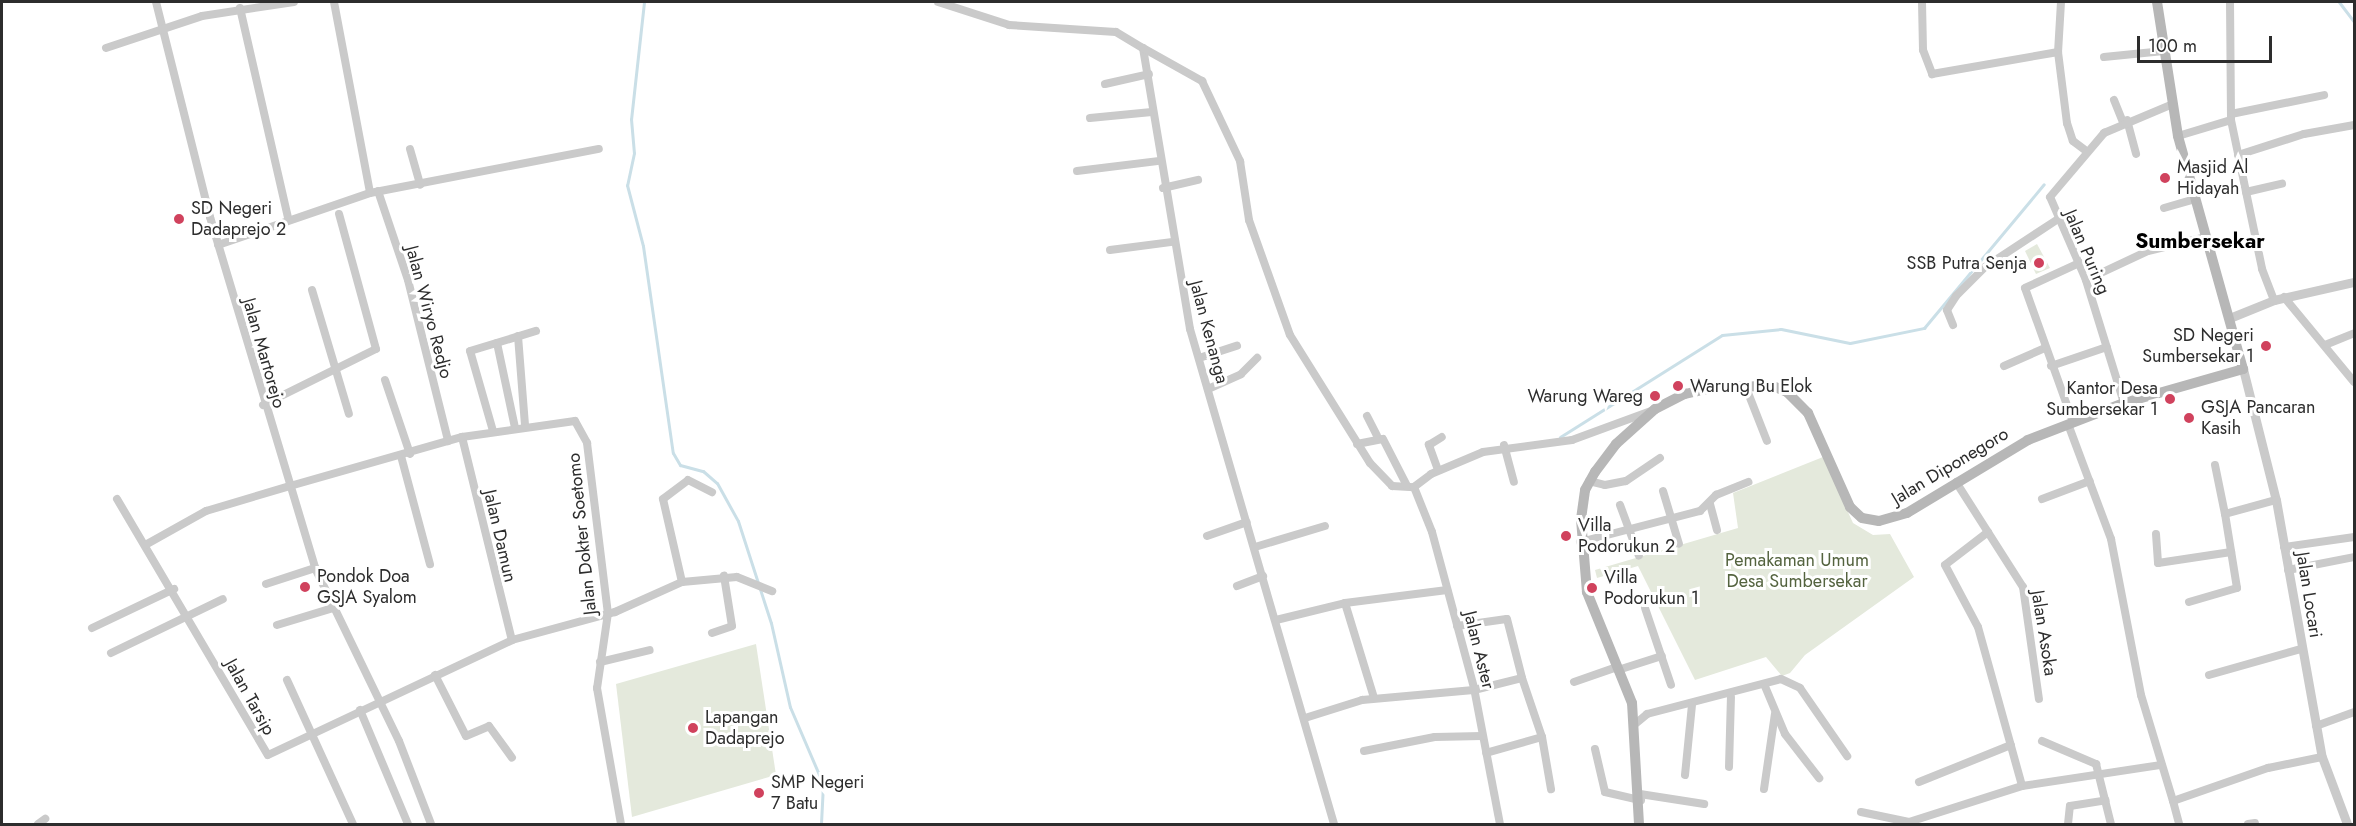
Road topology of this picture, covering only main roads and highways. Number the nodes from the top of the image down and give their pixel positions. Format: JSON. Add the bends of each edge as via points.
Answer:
{"nodes":[{"id":1,"x":2157,"y":2,"type":"edge"},
{"id":2,"x":1639,"y":825,"type":"edge"}],
"edges":[{"from":1,"to":2,"type":"main road","name":"Jalan Diponegoro","via":[[2178,136],[2232,317],[2243,369],[2124,403],[2070,423],[1989,459],[1895,518],[1862,518],[1845,498],[1800,403],[1773,386],[1745,385],[1692,392],[1655,410],[1616,444],[1590,481],[1580,542],[1587,592],[1632,703],[1641,797]]}]}
